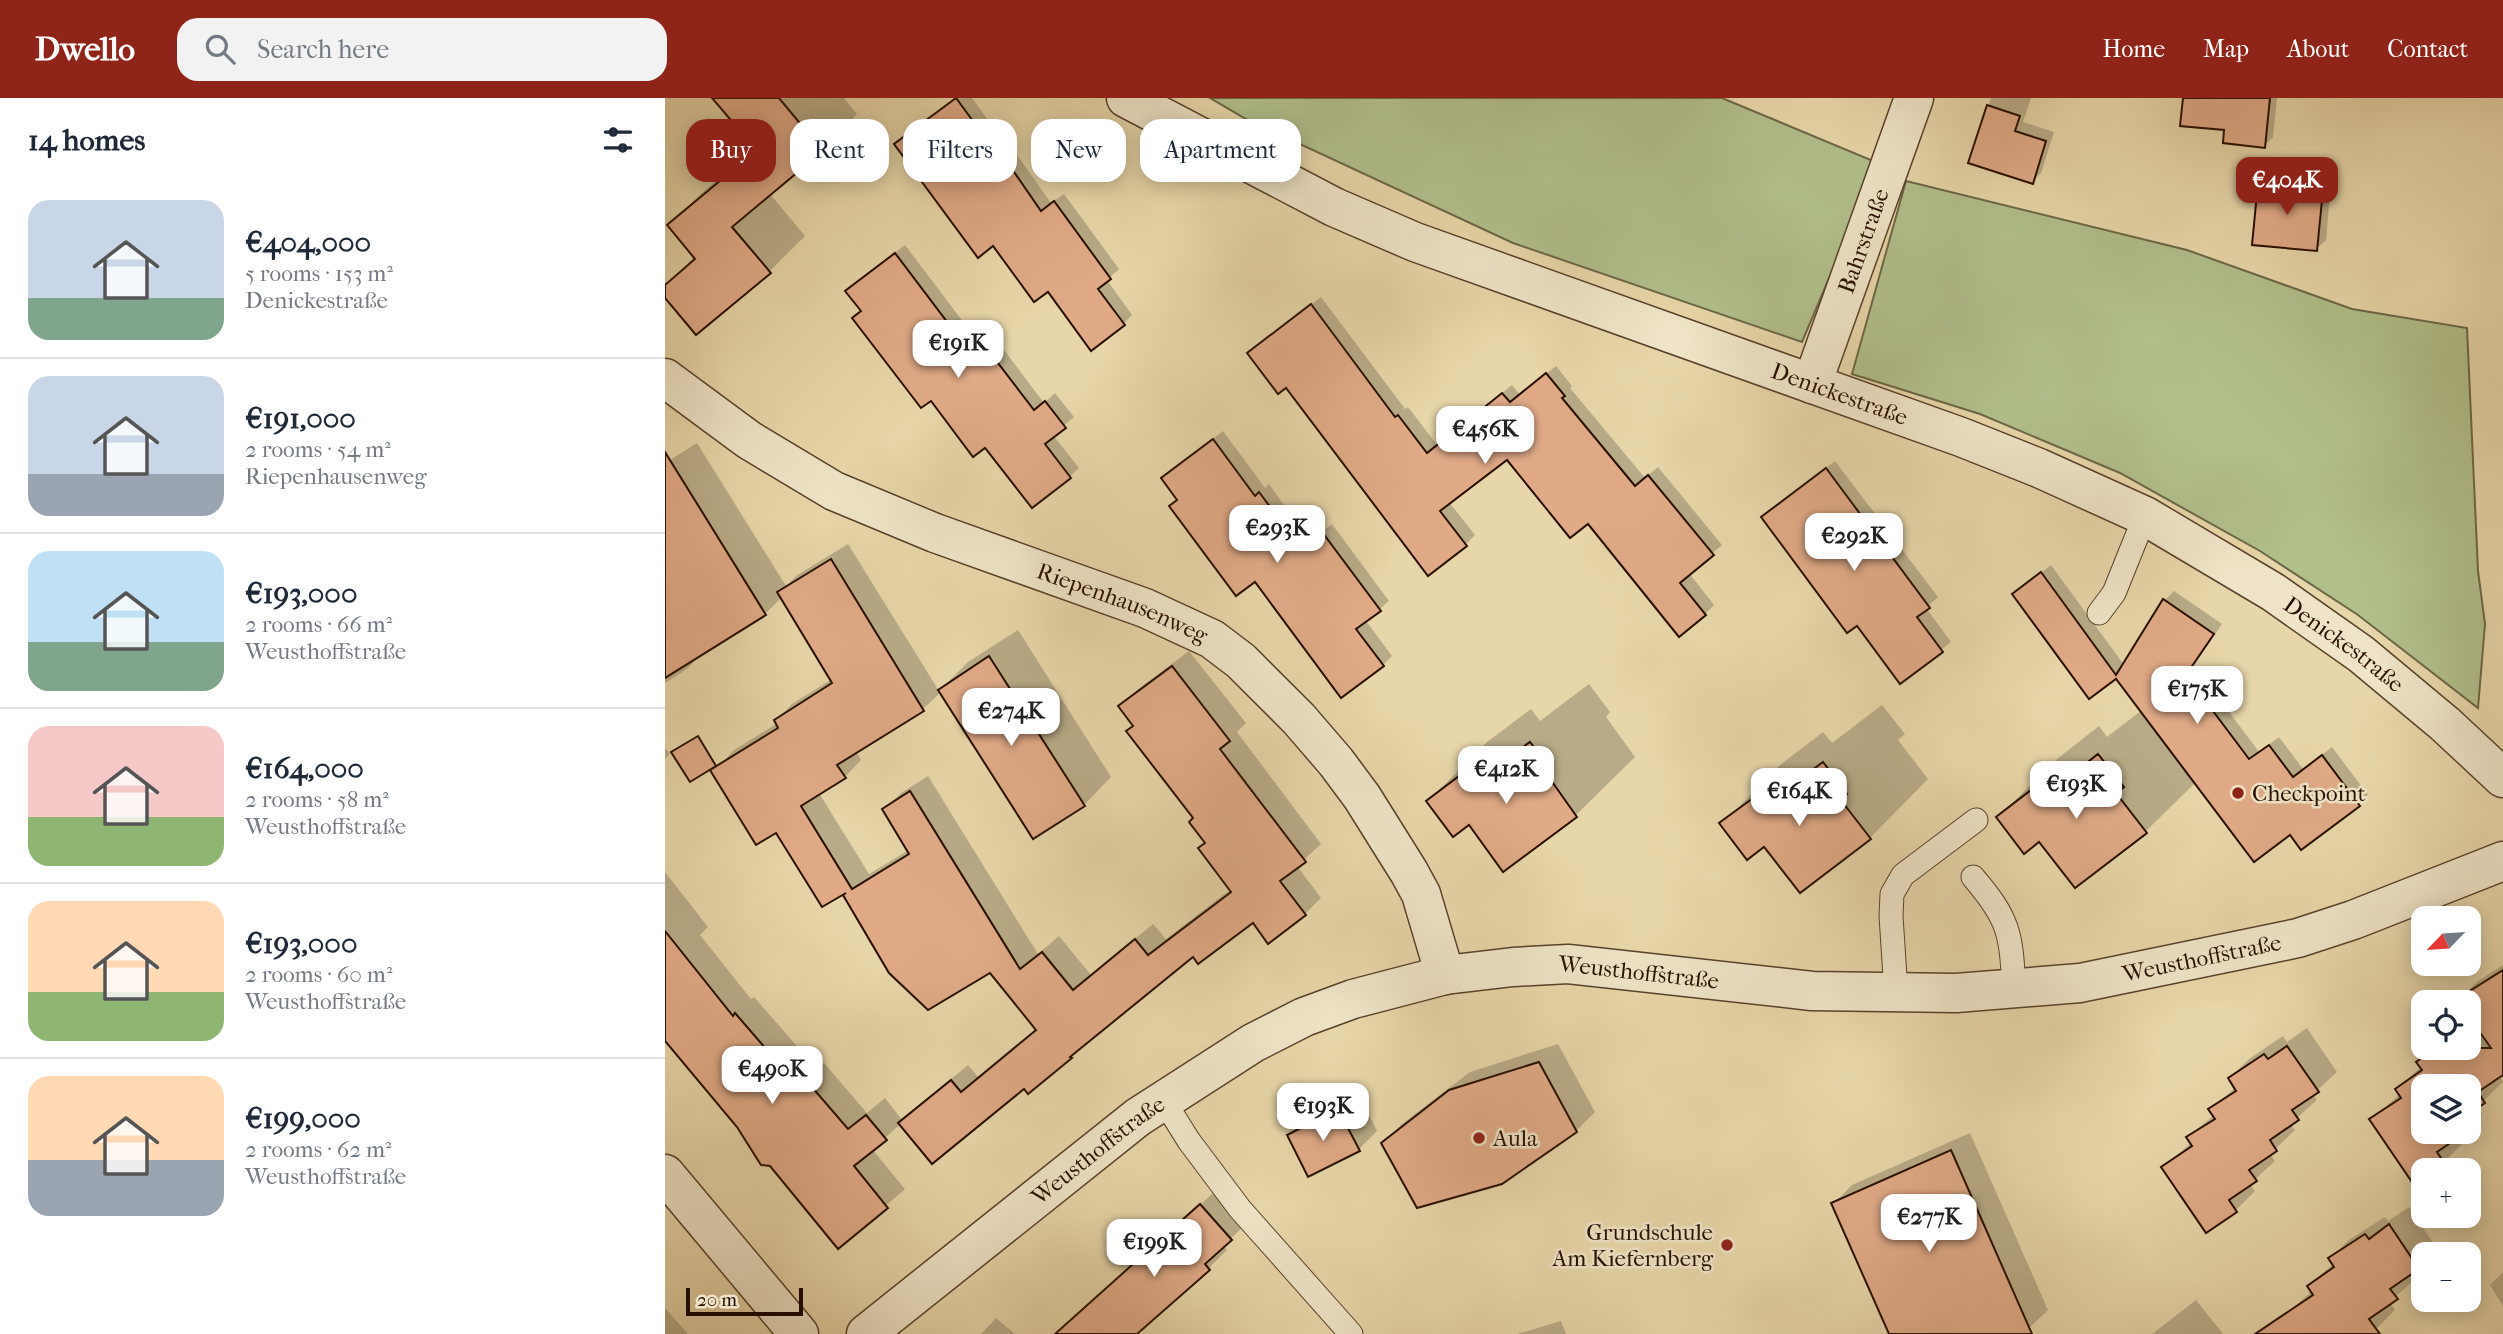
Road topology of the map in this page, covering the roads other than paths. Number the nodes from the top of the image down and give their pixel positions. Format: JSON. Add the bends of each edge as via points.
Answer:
{"nodes":[{"id":1,"x":1126,"y":98,"type":"edge"},
{"id":2,"x":1914,"y":98,"type":"edge"},
{"id":3,"x":665,"y":378,"type":"edge"},
{"id":4,"x":1812,"y":384,"type":"junction"},
{"id":5,"x":2145,"y":516,"type":"junction"},
{"id":6,"x":2099,"y":614,"type":"dead end"},
{"id":7,"x":2503,"y":778,"type":"edge"},
{"id":8,"x":1976,"y":820,"type":"dead end"},
{"id":9,"x":2503,"y":861,"type":"edge"},
{"id":10,"x":1973,"y":877,"type":"dead end"},
{"id":11,"x":1445,"y":975,"type":"junction"},
{"id":12,"x":2014,"y":989,"type":"junction"},
{"id":13,"x":1896,"y":992,"type":"junction"},
{"id":14,"x":1164,"y":1101,"type":"junction"},
{"id":15,"x":665,"y":1174,"type":"edge"},
{"id":16,"x":799,"y":1334,"type":"edge"},
{"id":17,"x":866,"y":1334,"type":"edge"},
{"id":18,"x":1352,"y":1334,"type":"edge"}],
"edges":[{"from":1,"to":4,"type":"street","name":"Denickestraße","via":[[1312,196],[1415,242]]},
{"from":2,"to":4,"type":"street","name":"Bahrstraße"},
{"from":3,"to":11,"type":"street","name":"Riepenhausenweg","via":[[749,440],[834,491],[935,533],[1145,608],[1212,639],[1299,719],[1362,797],[1420,894]]},
{"from":4,"to":5,"type":"street","name":"Denickestraße","via":[[2039,468]]},
{"from":5,"to":6,"type":"lane","via":[[2114,593]]},
{"from":5,"to":7,"type":"street","name":"Denickestraße","via":[[2273,592],[2353,648]]},
{"from":8,"to":13,"type":"lane","via":[[1896,885],[1891,916]]},
{"from":9,"to":12,"type":"street","name":"Weusthoffstraße","via":[[2298,938],[2080,984]]},
{"from":10,"to":12,"type":"lane","via":[[2004,918]]},
{"from":11,"to":13,"type":"street","name":"Weusthoffstraße","via":[[1568,964],[1812,991]]},
{"from":11,"to":14,"type":"street","name":"Weusthoffstraße","via":[[1304,1017],[1253,1043]]},
{"from":12,"to":13,"type":"street","name":"Weusthoffstraße"},
{"from":14,"to":17,"type":"street","name":"Weusthoffstraße"},
{"from":14,"to":18,"type":"lane","via":[[1240,1209]]},
{"from":15,"to":16,"type":"street"}]}
